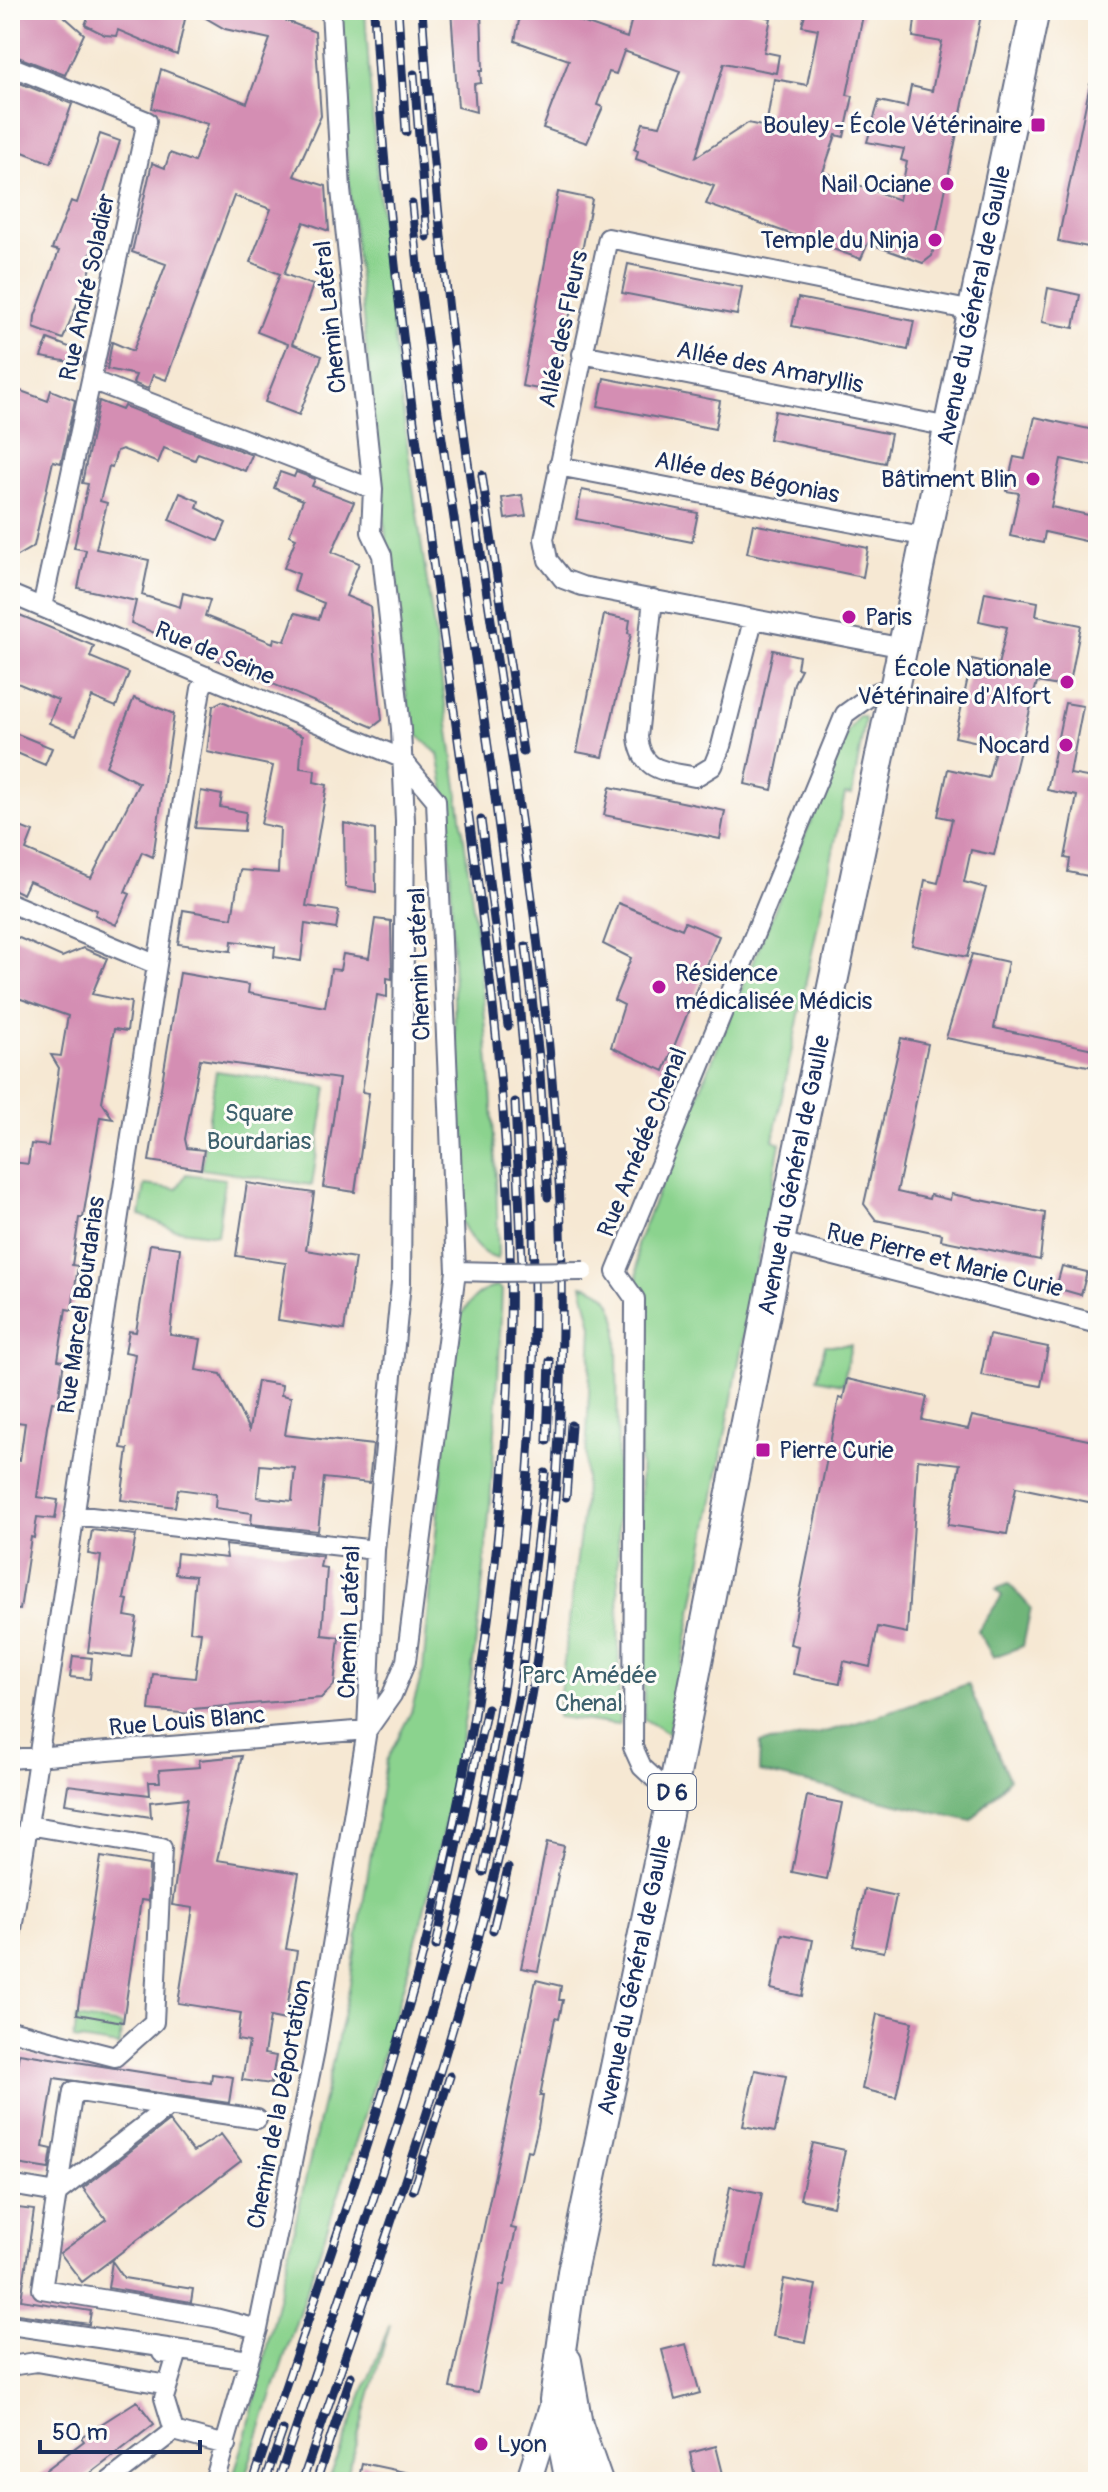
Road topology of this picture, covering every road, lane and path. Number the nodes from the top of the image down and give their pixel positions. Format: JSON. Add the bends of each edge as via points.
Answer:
{"nodes":[{"id":1,"x":331,"y":10,"type":"edge"},
{"id":2,"x":1035,"y":10,"type":"edge"},
{"id":3,"x":10,"y":66,"type":"edge"},
{"id":4,"x":973,"y":311,"type":"junction"},
{"id":5,"x":582,"y":354,"type":"junction"},
{"id":6,"x":91,"y":380,"type":"junction"},
{"id":7,"x":949,"y":427,"type":"junction"},
{"id":8,"x":558,"y":466,"type":"junction"},
{"id":9,"x":373,"y":489,"type":"junction"},
{"id":10,"x":927,"y":537,"type":"junction"},
{"id":11,"x":10,"y":594,"type":"edge"},
{"id":12,"x":653,"y":599,"type":"junction"},
{"id":13,"x":42,"y":607,"type":"junction"},
{"id":14,"x":753,"y":620,"type":"junction"},
{"id":15,"x":904,"y":648,"type":"junction"},
{"id":16,"x":207,"y":676,"type":"junction"},
{"id":17,"x":895,"y":687,"type":"junction"},
{"id":18,"x":401,"y":758,"type":"junction"},
{"id":19,"x":10,"y":903,"type":"edge"},
{"id":20,"x":155,"y":964,"type":"junction"},
{"id":21,"x":780,"y":1242,"type":"junction"},
{"id":22,"x":456,"y":1271,"type":"junction"},
{"id":23,"x":616,"y":1272,"type":"junction"},
{"id":24,"x":1098,"y":1324,"type":"edge"},
{"id":25,"x":74,"y":1515,"type":"junction"},
{"id":26,"x":375,"y":1550,"type":"junction"},
{"id":27,"x":367,"y":1730,"type":"junction"},
{"id":28,"x":39,"y":1756,"type":"junction"},
{"id":29,"x":10,"y":1759,"type":"edge"},
{"id":30,"x":672,"y":1795,"type":"junction"},
{"id":31,"x":28,"y":1825,"type":"junction"},
{"id":32,"x":10,"y":1942,"type":"edge"},
{"id":33,"x":10,"y":2030,"type":"edge"},
{"id":34,"x":169,"y":2106,"type":"junction"},
{"id":35,"x":257,"y":2119,"type":"dead end"},
{"id":36,"x":10,"y":2185,"type":"edge"},
{"id":37,"x":57,"y":2193,"type":"junction"},
{"id":38,"x":10,"y":2325,"type":"edge"},
{"id":39,"x":258,"y":2329,"type":"junction"},
{"id":40,"x":42,"y":2334,"type":"dead end"},
{"id":41,"x":564,"y":2341,"type":"junction"},
{"id":42,"x":249,"y":2360,"type":"junction"},
{"id":43,"x":10,"y":2366,"type":"edge"},
{"id":44,"x":168,"y":2385,"type":"junction"},
{"id":45,"x":554,"y":2400,"type":"junction"},
{"id":46,"x":174,"y":2431,"type":"junction"},
{"id":47,"x":226,"y":2445,"type":"junction"},
{"id":48,"x":588,"y":2481,"type":"edge"},
{"id":49,"x":108,"y":2482,"type":"edge"},
{"id":50,"x":214,"y":2482,"type":"edge"},
{"id":51,"x":528,"y":2482,"type":"edge"}],
"edges":[{"from":1,"to":9,"type":"street","name":"Chemin Latéral","via":[[341,190]]},
{"from":2,"to":4,"type":"main road","name":"Avenue du Général de Gaulle","number":"D 6"},
{"from":3,"to":6,"type":"street","name":"Rue André Soladier","via":[[147,121]]},
{"from":4,"to":5,"type":"street","name":"Allée des Fleurs","via":[[608,238]]},
{"from":4,"to":7,"type":"main road","name":"Avenue du Général de Gaulle","number":"D 6"},
{"from":5,"to":7,"type":"street","name":"Allée des Amaryllis"},
{"from":5,"to":8,"type":"street","name":"Allée des Fleurs"},
{"from":6,"to":9,"type":"street"},
{"from":6,"to":13,"type":"street","name":"Rue André Soladier"},
{"from":7,"to":10,"type":"main road","name":"Avenue du Général de Gaulle","number":"D 6"},
{"from":8,"to":10,"type":"street","name":"Allée des Bégonias"},
{"from":8,"to":12,"type":"street","name":"Allée des Fleurs","via":[[544,539],[548,560],[563,579]]},
{"from":9,"to":18,"type":"street","name":"Chemin Latéral","via":[[371,532],[382,555]]},
{"from":10,"to":15,"type":"main road","name":"Avenue du Général de Gaulle","number":"D 6"},
{"from":11,"to":13,"type":"street","name":"Rue de Seine"},
{"from":12,"to":14,"type":"street"},
{"from":12,"to":14,"type":"street","via":[[640,755],[650,766],[695,777],[713,766],[721,746]]},
{"from":13,"to":16,"type":"street","name":"Rue de Seine"},
{"from":14,"to":15,"type":"street"},
{"from":15,"to":17,"type":"main road","name":"Avenue du Général de Gaulle","number":"D 6"},
{"from":16,"to":18,"type":"street","name":"Rue de Seine"},
{"from":16,"to":20,"type":"street","name":"Rue Marcel Bourdarias"},
{"from":17,"to":21,"type":"main road","name":"Avenue du Général de Gaulle","number":"D 6"},
{"from":17,"to":23,"type":"street","name":"Rue Amédée Chenal","via":[[874,693],[845,714]]},
{"from":18,"to":22,"type":"street","name":"Chemin Latéral","via":[[436,800]]},
{"from":18,"to":26,"type":"street","name":"Chemin Latéral","via":[[401,1283]]},
{"from":19,"to":20,"type":"street"},
{"from":20,"to":25,"type":"street","name":"Rue Marcel Bourdarias"},
{"from":21,"to":24,"type":"street","name":"Rue Pierre et Marie Curie"},
{"from":21,"to":30,"type":"main road","name":"Avenue du Général de Gaulle","number":"D 6"},
{"from":22,"to":23,"type":"street","bridge":true},
{"from":22,"to":27,"type":"street","name":"Chemin Latéral","via":[[406,1661],[392,1695]]},
{"from":23,"to":30,"type":"street","name":"Rue Amédée Chenal","via":[[635,1299],[633,1747],[642,1767]]},
{"from":25,"to":26,"type":"street"},
{"from":25,"to":28,"type":"street","name":"Rue Marcel Bourdarias"},
{"from":26,"to":27,"type":"street","name":"Chemin Latéral"},
{"from":27,"to":28,"type":"street","name":"Rue Louis Blanc"},
{"from":27,"to":39,"type":"street","name":"Chemin de la Déportation","via":[[315,2050]]},
{"from":28,"to":29,"type":"street","name":"Rue Louis Blanc"},
{"from":28,"to":31,"type":"street","name":"Rue Marcel Bourdarias"},
{"from":30,"to":41,"type":"main road","name":"Avenue du Général de Gaulle","number":"D 6","via":[[572,2272]]},
{"from":31,"to":32,"type":"street","name":"Rue Marcel Bourdarias"},
{"from":31,"to":33,"type":"street","via":[[162,1848],[154,2022],[115,2057]]},
{"from":34,"to":35,"type":"street"},
{"from":34,"to":37,"type":"street"},
{"from":34,"to":37,"type":"street","via":[[73,2091]]},
{"from":36,"to":37,"type":"street"},
{"from":37,"to":39,"type":"street","via":[[42,2289]]},
{"from":38,"to":42,"type":"street"},
{"from":39,"to":42,"type":"street","name":"Chemin de la Déportation"},
{"from":40,"to":44,"type":"street","via":[[177,2355]]},
{"from":41,"to":45,"type":"main road","name":"Avenue du Général de Gaulle","number":"D 6"},
{"from":41,"to":48,"type":"main road","name":"Avenue du Général de Gaulle","number":"D 6"},
{"from":42,"to":47,"type":"street","name":"Chemin de la Déportation"},
{"from":43,"to":44,"type":"street","via":[[36,2362]]},
{"from":44,"to":46,"type":"street","via":[[164,2398]]},
{"from":45,"to":48,"type":"main road","name":"Avenue du Général de Gaulle","number":"D 6"},
{"from":45,"to":51,"type":"street","name":"Avenue du Général de Gaulle"},
{"from":46,"to":47,"type":"street"},
{"from":46,"to":49,"type":"street"},
{"from":47,"to":50,"type":"street","name":"Chemin de la Déportation"}]}
